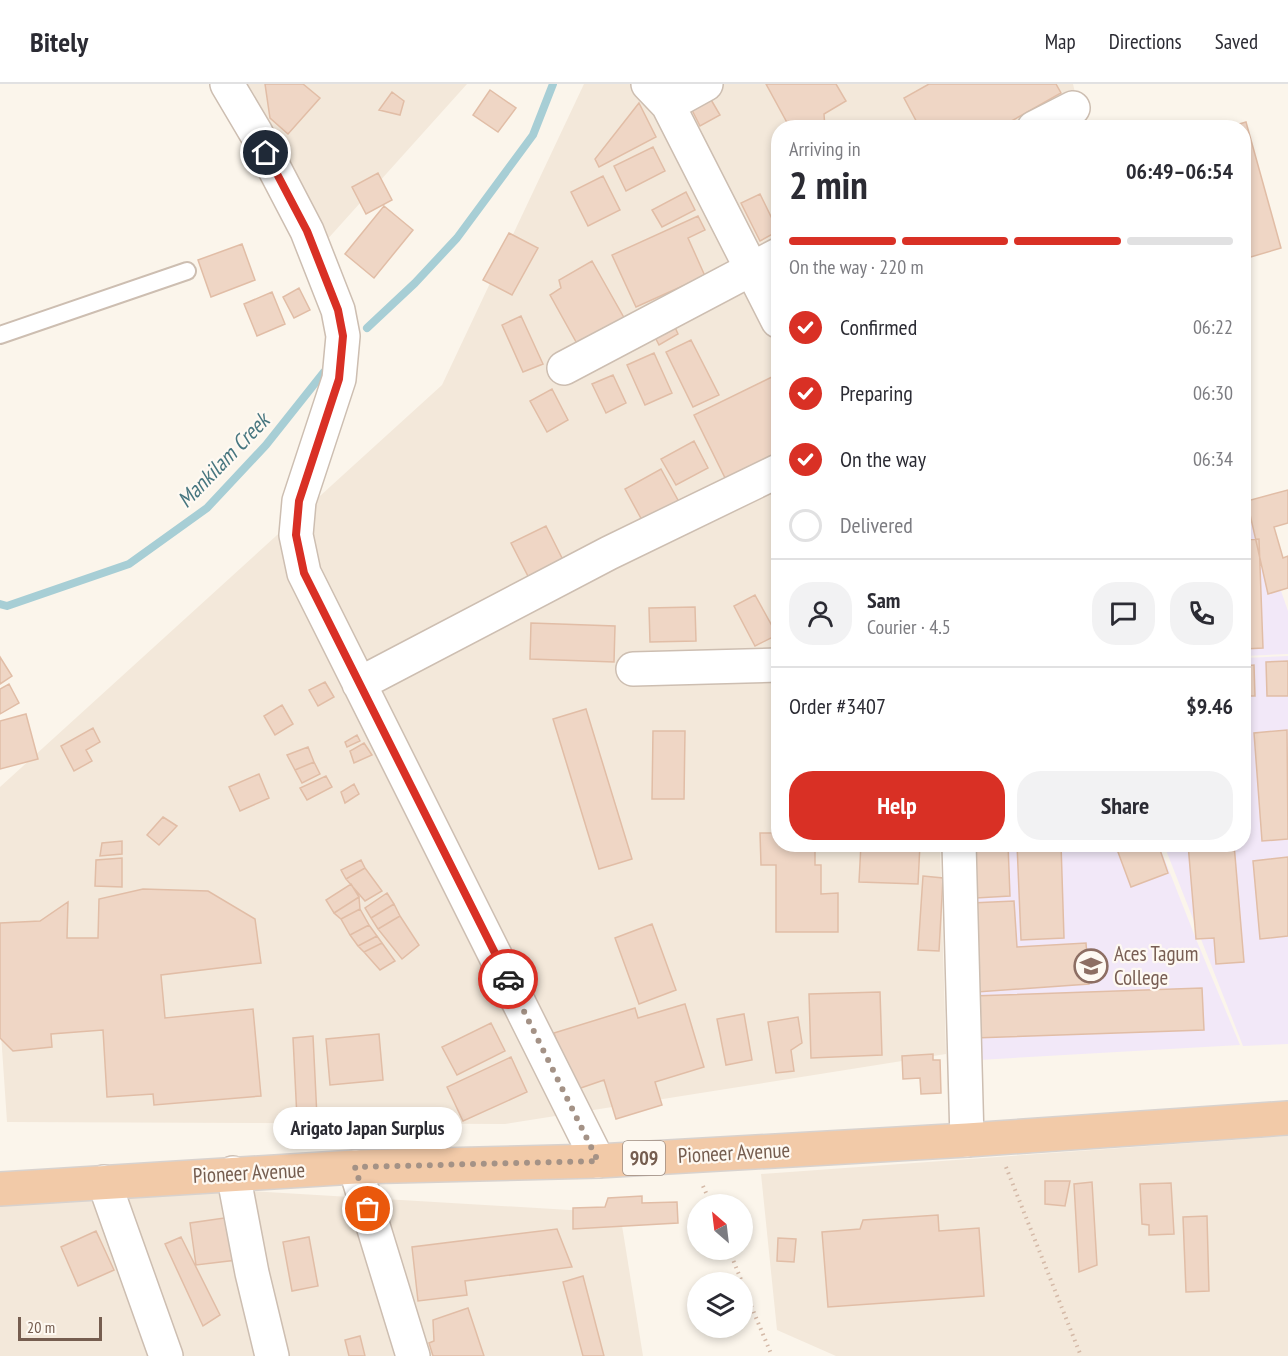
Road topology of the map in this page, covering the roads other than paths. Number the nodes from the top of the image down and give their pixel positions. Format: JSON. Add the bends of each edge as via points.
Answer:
{"nodes":[{"id":1,"x":227,"y":84,"type":"edge"},
{"id":2,"x":706,"y":84,"type":"edge"},
{"id":3,"x":658,"y":94,"type":"edge"},
{"id":4,"x":1073,"y":108,"type":"dead end"},
{"id":5,"x":1050,"y":120,"type":"edge"},
{"id":6,"x":765,"y":262,"type":"edge"},
{"id":7,"x":187,"y":271,"type":"dead end"},
{"id":8,"x":771,"y":289,"type":"edge"},
{"id":9,"x":0,"y":335,"type":"edge"},
{"id":10,"x":564,"y":368,"type":"dead end"},
{"id":11,"x":771,"y":474,"type":"edge"},
{"id":12,"x":771,"y":665,"type":"edge"},
{"id":13,"x":633,"y":669,"type":"dead end"},
{"id":14,"x":359,"y":684,"type":"junction"},
{"id":15,"x":960,"y":852,"type":"edge"},
{"id":16,"x":1288,"y":1118,"type":"edge"},
{"id":17,"x":981,"y":1139,"type":"junction"},
{"id":18,"x":598,"y":1161,"type":"junction"},
{"id":19,"x":355,"y":1167,"type":"junction"},
{"id":20,"x":233,"y":1173,"type":"junction"},
{"id":21,"x":104,"y":1182,"type":"junction"},
{"id":22,"x":0,"y":1190,"type":"edge"},
{"id":23,"x":166,"y":1356,"type":"edge"},
{"id":24,"x":272,"y":1356,"type":"edge"},
{"id":25,"x":412,"y":1356,"type":"edge"}],
"edges":[{"from":1,"to":14,"type":"street","via":[[307,231],[338,310],[343,336],[339,379],[299,501],[296,535],[304,573]]},
{"from":2,"to":3,"type":"street"},
{"from":3,"to":6,"type":"street"},
{"from":4,"to":5,"type":"street"},
{"from":6,"to":8,"type":"street"},
{"from":6,"to":10,"type":"street"},
{"from":7,"to":9,"type":"lane"},
{"from":11,"to":14,"type":"street"},
{"from":12,"to":13,"type":"street"},
{"from":14,"to":18,"type":"street"},
{"from":15,"to":17,"type":"street"},
{"from":16,"to":17,"type":"highway","name":"Pioneer Avenue","number":"909"},
{"from":17,"to":18,"type":"highway","name":"Pioneer Avenue","number":"909"},
{"from":18,"to":19,"type":"highway","name":"Pioneer Avenue","number":"909"},
{"from":19,"to":20,"type":"highway","name":"Pioneer Avenue","number":"909"},
{"from":19,"to":25,"type":"street"},
{"from":20,"to":21,"type":"highway","name":"Pioneer Avenue","number":"909"},
{"from":20,"to":24,"type":"street"},
{"from":21,"to":22,"type":"highway","name":"Pioneer Avenue","number":"909"},
{"from":21,"to":23,"type":"street"}]}
